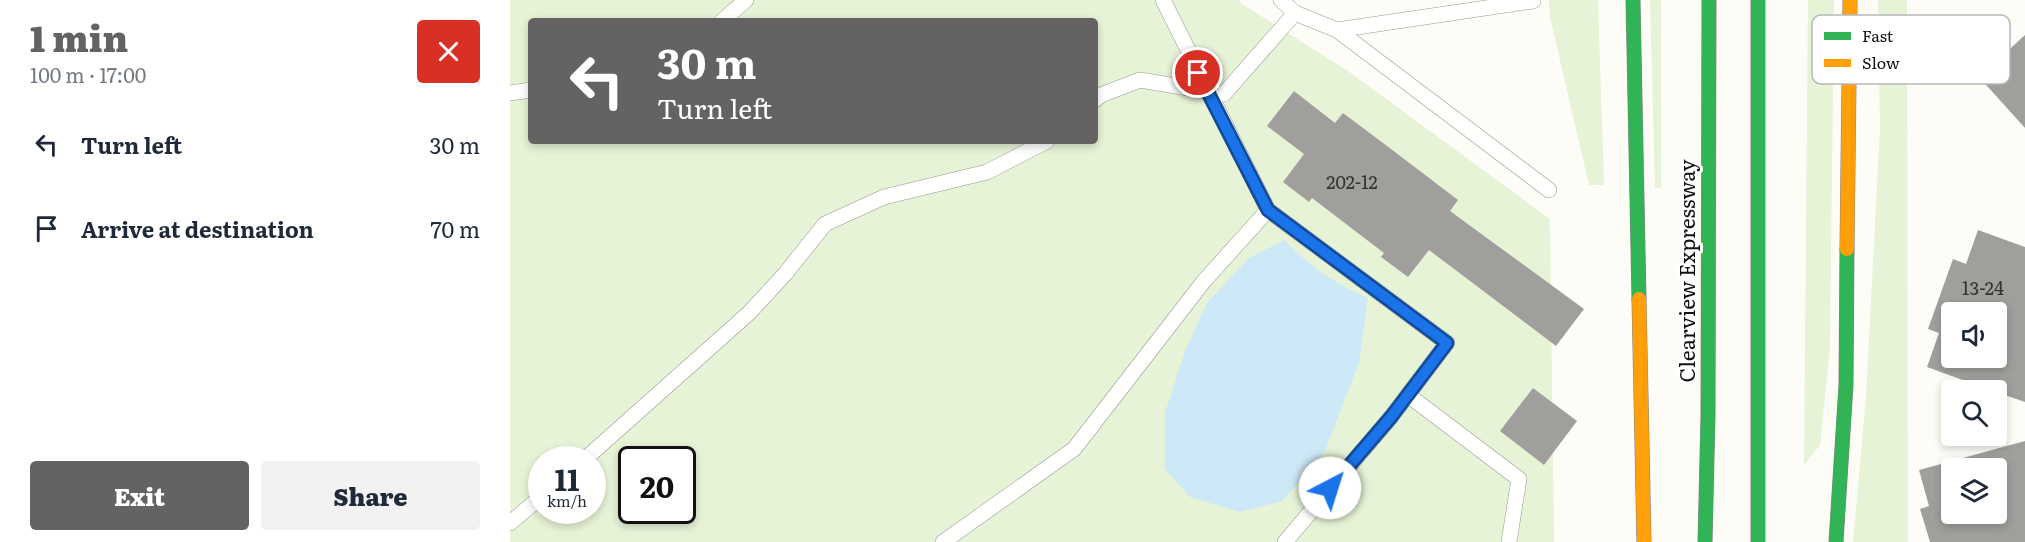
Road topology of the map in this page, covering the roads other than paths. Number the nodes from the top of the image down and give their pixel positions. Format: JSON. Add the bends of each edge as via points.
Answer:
{"nodes":[{"id":1,"x":746,"y":0,"type":"edge"},
{"id":2,"x":1163,"y":0,"type":"edge"},
{"id":3,"x":1281,"y":0,"type":"edge"},
{"id":4,"x":1633,"y":0,"type":"edge"},
{"id":5,"x":1709,"y":0,"type":"edge"},
{"id":6,"x":1758,"y":0,"type":"edge"},
{"id":7,"x":1850,"y":0,"type":"edge"},
{"id":8,"x":1533,"y":1,"type":"edge"},
{"id":9,"x":1295,"y":13,"type":"junction"},
{"id":10,"x":1850,"y":15,"type":"edge"},
{"id":11,"x":725,"y":18,"type":"edge"},
{"id":12,"x":1336,"y":30,"type":"junction"},
{"id":13,"x":1849,"y":84,"type":"edge"},
{"id":14,"x":528,"y":90,"type":"edge"},
{"id":15,"x":1207,"y":91,"type":"junction"},
{"id":16,"x":510,"y":93,"type":"edge"},
{"id":17,"x":1098,"y":98,"type":"edge"},
{"id":18,"x":1041,"y":144,"type":"edge"},
{"id":19,"x":1549,"y":190,"type":"dead end"},
{"id":20,"x":1268,"y":210,"type":"junction"},
{"id":21,"x":1408,"y":395,"type":"junction"},
{"id":22,"x":600,"y":446,"type":"edge"},
{"id":23,"x":528,"y":508,"type":"edge"},
{"id":24,"x":510,"y":523,"type":"edge"},
{"id":25,"x":943,"y":542,"type":"edge"},
{"id":26,"x":1285,"y":542,"type":"edge"},
{"id":27,"x":1509,"y":542,"type":"edge"},
{"id":28,"x":1644,"y":542,"type":"edge"},
{"id":29,"x":1705,"y":542,"type":"edge"},
{"id":30,"x":1758,"y":542,"type":"edge"},
{"id":31,"x":1836,"y":542,"type":"edge"}],
"edges":[{"from":1,"to":11,"type":"lane"},
{"from":2,"to":15,"type":"lane"},
{"from":3,"to":9,"type":"lane"},
{"from":4,"to":28,"type":"highway"},
{"from":5,"to":29,"type":"highway","name":"Clearview Expressway"},
{"from":6,"to":30,"type":"highway"},
{"from":7,"to":10,"type":"highway"},
{"from":8,"to":12,"type":"lane"},
{"from":9,"to":12,"type":"lane"},
{"from":9,"to":15,"type":"lane","via":[[1224,94]]},
{"from":12,"to":19,"type":"lane"},
{"from":13,"to":31,"type":"highway","via":[[1846,385]]},
{"from":14,"to":16,"type":"lane"},
{"from":15,"to":17,"type":"lane","via":[[1140,80]]},
{"from":15,"to":20,"type":"lane"},
{"from":18,"to":22,"type":"lane","via":[[987,172],[884,197],[825,224],[749,313]]},
{"from":20,"to":21,"type":"lane","via":[[1447,343]]},
{"from":20,"to":25,"type":"lane","via":[[1204,280],[1074,449]]},
{"from":21,"to":26,"type":"lane"},
{"from":21,"to":27,"type":"lane","via":[[1519,479]]},
{"from":23,"to":24,"type":"lane"}]}
